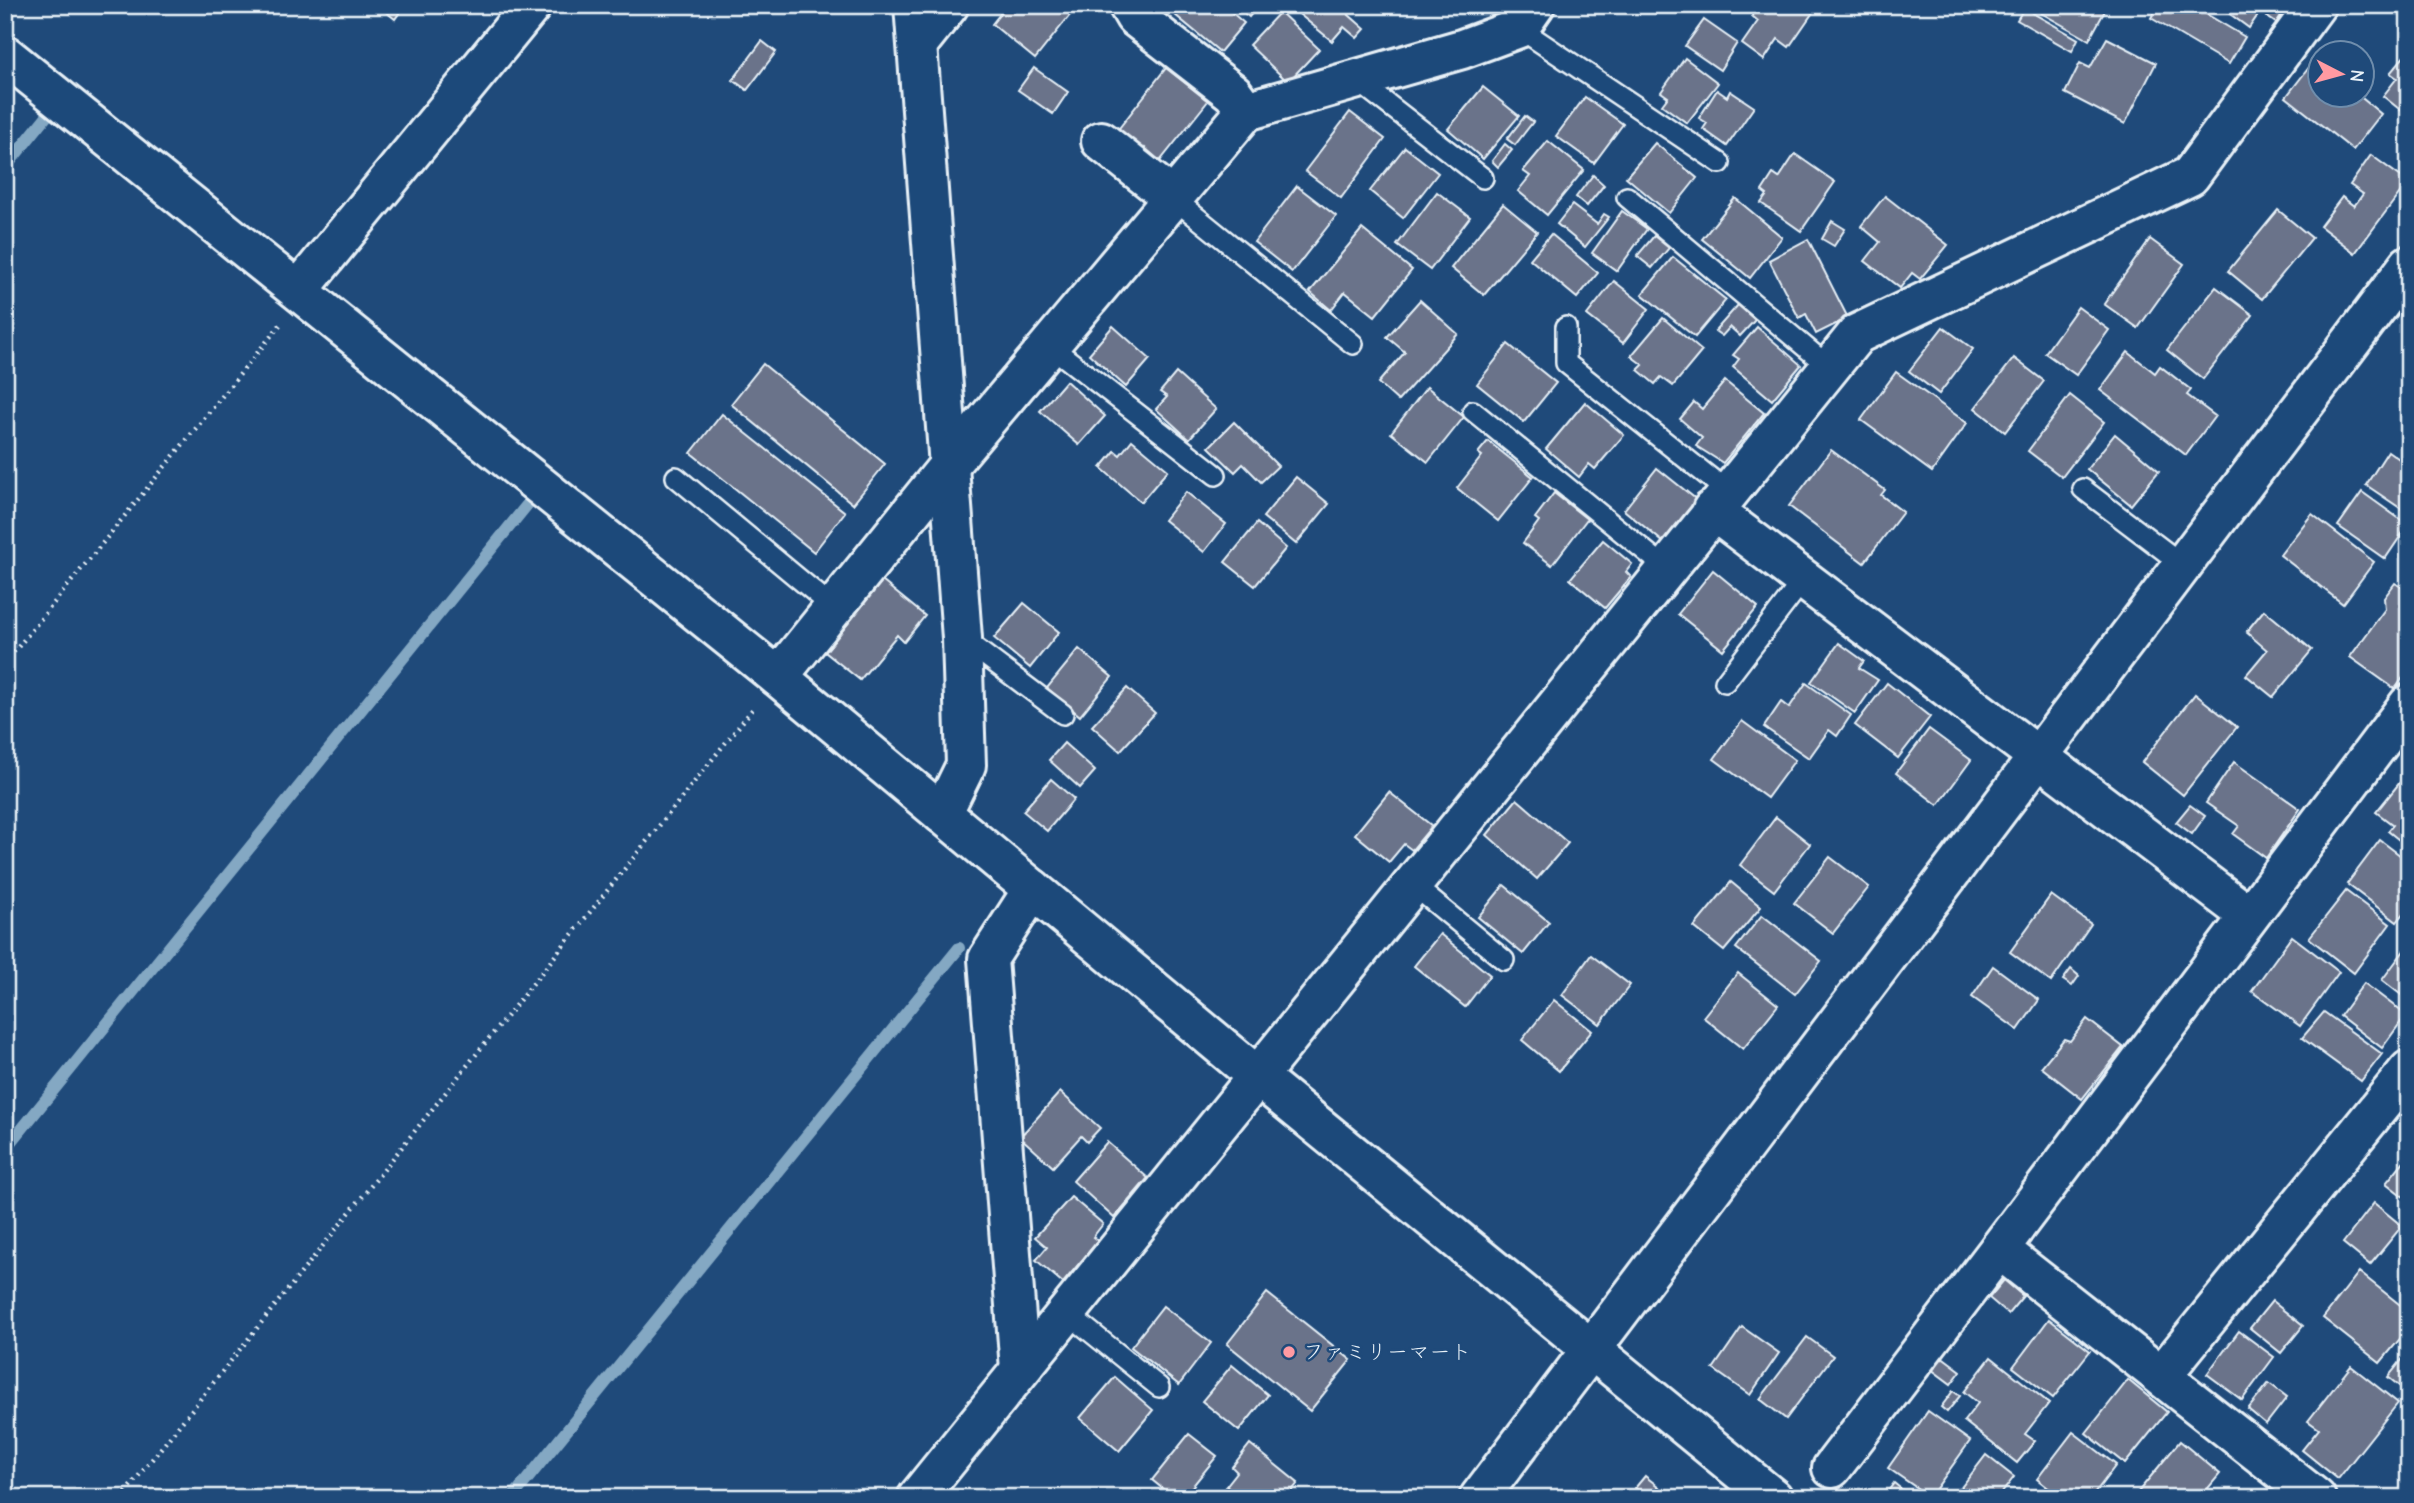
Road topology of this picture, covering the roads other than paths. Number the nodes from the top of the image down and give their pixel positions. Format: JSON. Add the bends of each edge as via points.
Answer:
{"nodes":[{"id":1,"x":532,"y":5,"type":"edge"},
{"id":2,"x":914,"y":5,"type":"edge"},
{"id":3,"x":949,"y":5,"type":"edge"},
{"id":4,"x":1128,"y":5,"type":"edge"},
{"id":5,"x":2316,"y":5,"type":"edge"},
{"id":6,"x":1527,"y":17,"type":"edge"},
{"id":7,"x":918,"y":44,"type":"junction"},
{"id":8,"x":5,"y":55,"type":"edge"},
{"id":9,"x":1357,"y":81,"type":"junction"},
{"id":10,"x":1246,"y":111,"type":"junction"},
{"id":11,"x":1101,"y":141,"type":"dead end"},
{"id":12,"x":1720,"y":163,"type":"dead end"},
{"id":13,"x":1483,"y":178,"type":"dead end"},
{"id":14,"x":1627,"y":197,"type":"dead end"},
{"id":15,"x":1173,"y":198,"type":"junction"},
{"id":16,"x":2409,"y":265,"type":"edge"},
{"id":17,"x":302,"y":292,"type":"junction"},
{"id":18,"x":1566,"y":327,"type":"dead end"},
{"id":19,"x":1353,"y":344,"type":"dead end"},
{"id":20,"x":1049,"y":345,"type":"junction"},
{"id":21,"x":1829,"y":367,"type":"junction"},
{"id":22,"x":1473,"y":411,"type":"dead end"},
{"id":23,"x":949,"y":465,"type":"junction"},
{"id":24,"x":1216,"y":475,"type":"dead end"},
{"id":25,"x":676,"y":477,"type":"dead end"},
{"id":26,"x":2083,"y":489,"type":"dead end"},
{"id":27,"x":1720,"y":501,"type":"junction"},
{"id":28,"x":2183,"y":565,"type":"junction"},
{"id":29,"x":1666,"y":568,"type":"junction"},
{"id":30,"x":1804,"y":579,"type":"junction"},
{"id":31,"x":834,"y":608,"type":"junction"},
{"id":32,"x":962,"y":638,"type":"junction"},
{"id":33,"x":778,"y":677,"type":"junction"},
{"id":34,"x":1725,"y":682,"type":"dead end"},
{"id":35,"x":2409,"y":704,"type":"edge"},
{"id":36,"x":1063,"y":715,"type":"dead end"},
{"id":37,"x":2039,"y":756,"type":"junction"},
{"id":38,"x":943,"y":814,"type":"junction"},
{"id":39,"x":1412,"y":884,"type":"junction"},
{"id":40,"x":1033,"y":889,"type":"junction"},
{"id":41,"x":2248,"y":915,"type":"junction"},
{"id":42,"x":1504,"y":960,"type":"dead end"},
{"id":43,"x":2409,"y":1070,"type":"edge"},
{"id":44,"x":1258,"y":1076,"type":"junction"},
{"id":45,"x":1999,"y":1249,"type":"junction"},
{"id":46,"x":1066,"y":1312,"type":"junction"},
{"id":47,"x":1592,"y":1349,"type":"junction"},
{"id":48,"x":1020,"y":1369,"type":"junction"},
{"id":49,"x":2162,"y":1375,"type":"junction"},
{"id":50,"x":1159,"y":1387,"type":"dead end"},
{"id":51,"x":1832,"y":1468,"type":"dead end"},
{"id":52,"x":917,"y":1498,"type":"edge"},
{"id":53,"x":1479,"y":1498,"type":"edge"},
{"id":54,"x":1773,"y":1498,"type":"edge"},
{"id":55,"x":2316,"y":1498,"type":"edge"}],
"edges":[{"from":1,"to":17,"type":"street"},
{"from":2,"to":7,"type":"street"},
{"from":3,"to":7,"type":"street"},
{"from":4,"to":10,"type":"street","via":[[1135,17],[1233,93]]},
{"from":5,"to":21,"type":"street","via":[[2190,176],[1857,334]]},
{"from":6,"to":9,"type":"street","via":[[1462,49]]},
{"from":6,"to":12,"type":"lane"},
{"from":7,"to":23,"type":"street"},
{"from":8,"to":17,"type":"street"},
{"from":9,"to":10,"type":"street"},
{"from":9,"to":13,"type":"lane"},
{"from":10,"to":15,"type":"street"},
{"from":11,"to":15,"type":"street"},
{"from":14,"to":21,"type":"lane"},
{"from":15,"to":19,"type":"lane"},
{"from":15,"to":20,"type":"street"},
{"from":16,"to":28,"type":"street"},
{"from":17,"to":33,"type":"street"},
{"from":18,"to":27,"type":"lane","via":[[1566,363]]},
{"from":20,"to":23,"type":"street"},
{"from":20,"to":24,"type":"lane"},
{"from":21,"to":27,"type":"street"},
{"from":22,"to":29,"type":"lane"},
{"from":23,"to":31,"type":"street"},
{"from":23,"to":32,"type":"street"},
{"from":25,"to":31,"type":"lane"},
{"from":26,"to":28,"type":"lane"},
{"from":27,"to":29,"type":"street"},
{"from":27,"to":30,"type":"street"},
{"from":28,"to":37,"type":"street"},
{"from":29,"to":39,"type":"street"},
{"from":30,"to":34,"type":"lane"},
{"from":30,"to":37,"type":"street"},
{"from":31,"to":33,"type":"street"},
{"from":32,"to":36,"type":"lane"},
{"from":32,"to":38,"type":"street","via":[[966,765]]},
{"from":33,"to":38,"type":"street"},
{"from":35,"to":41,"type":"street"},
{"from":37,"to":41,"type":"street"},
{"from":37,"to":47,"type":"street"},
{"from":38,"to":40,"type":"street"},
{"from":39,"to":42,"type":"lane"},
{"from":39,"to":44,"type":"street"},
{"from":40,"to":44,"type":"street"},
{"from":40,"to":48,"type":"street","via":[[988,959]]},
{"from":41,"to":45,"type":"street"},
{"from":43,"to":49,"type":"street"},
{"from":44,"to":46,"type":"street"},
{"from":44,"to":47,"type":"street"},
{"from":45,"to":49,"type":"street"},
{"from":45,"to":51,"type":"street"},
{"from":46,"to":48,"type":"street"},
{"from":46,"to":50,"type":"lane"},
{"from":47,"to":53,"type":"street"},
{"from":47,"to":54,"type":"street"},
{"from":48,"to":52,"type":"street"},
{"from":49,"to":55,"type":"street"}]}
